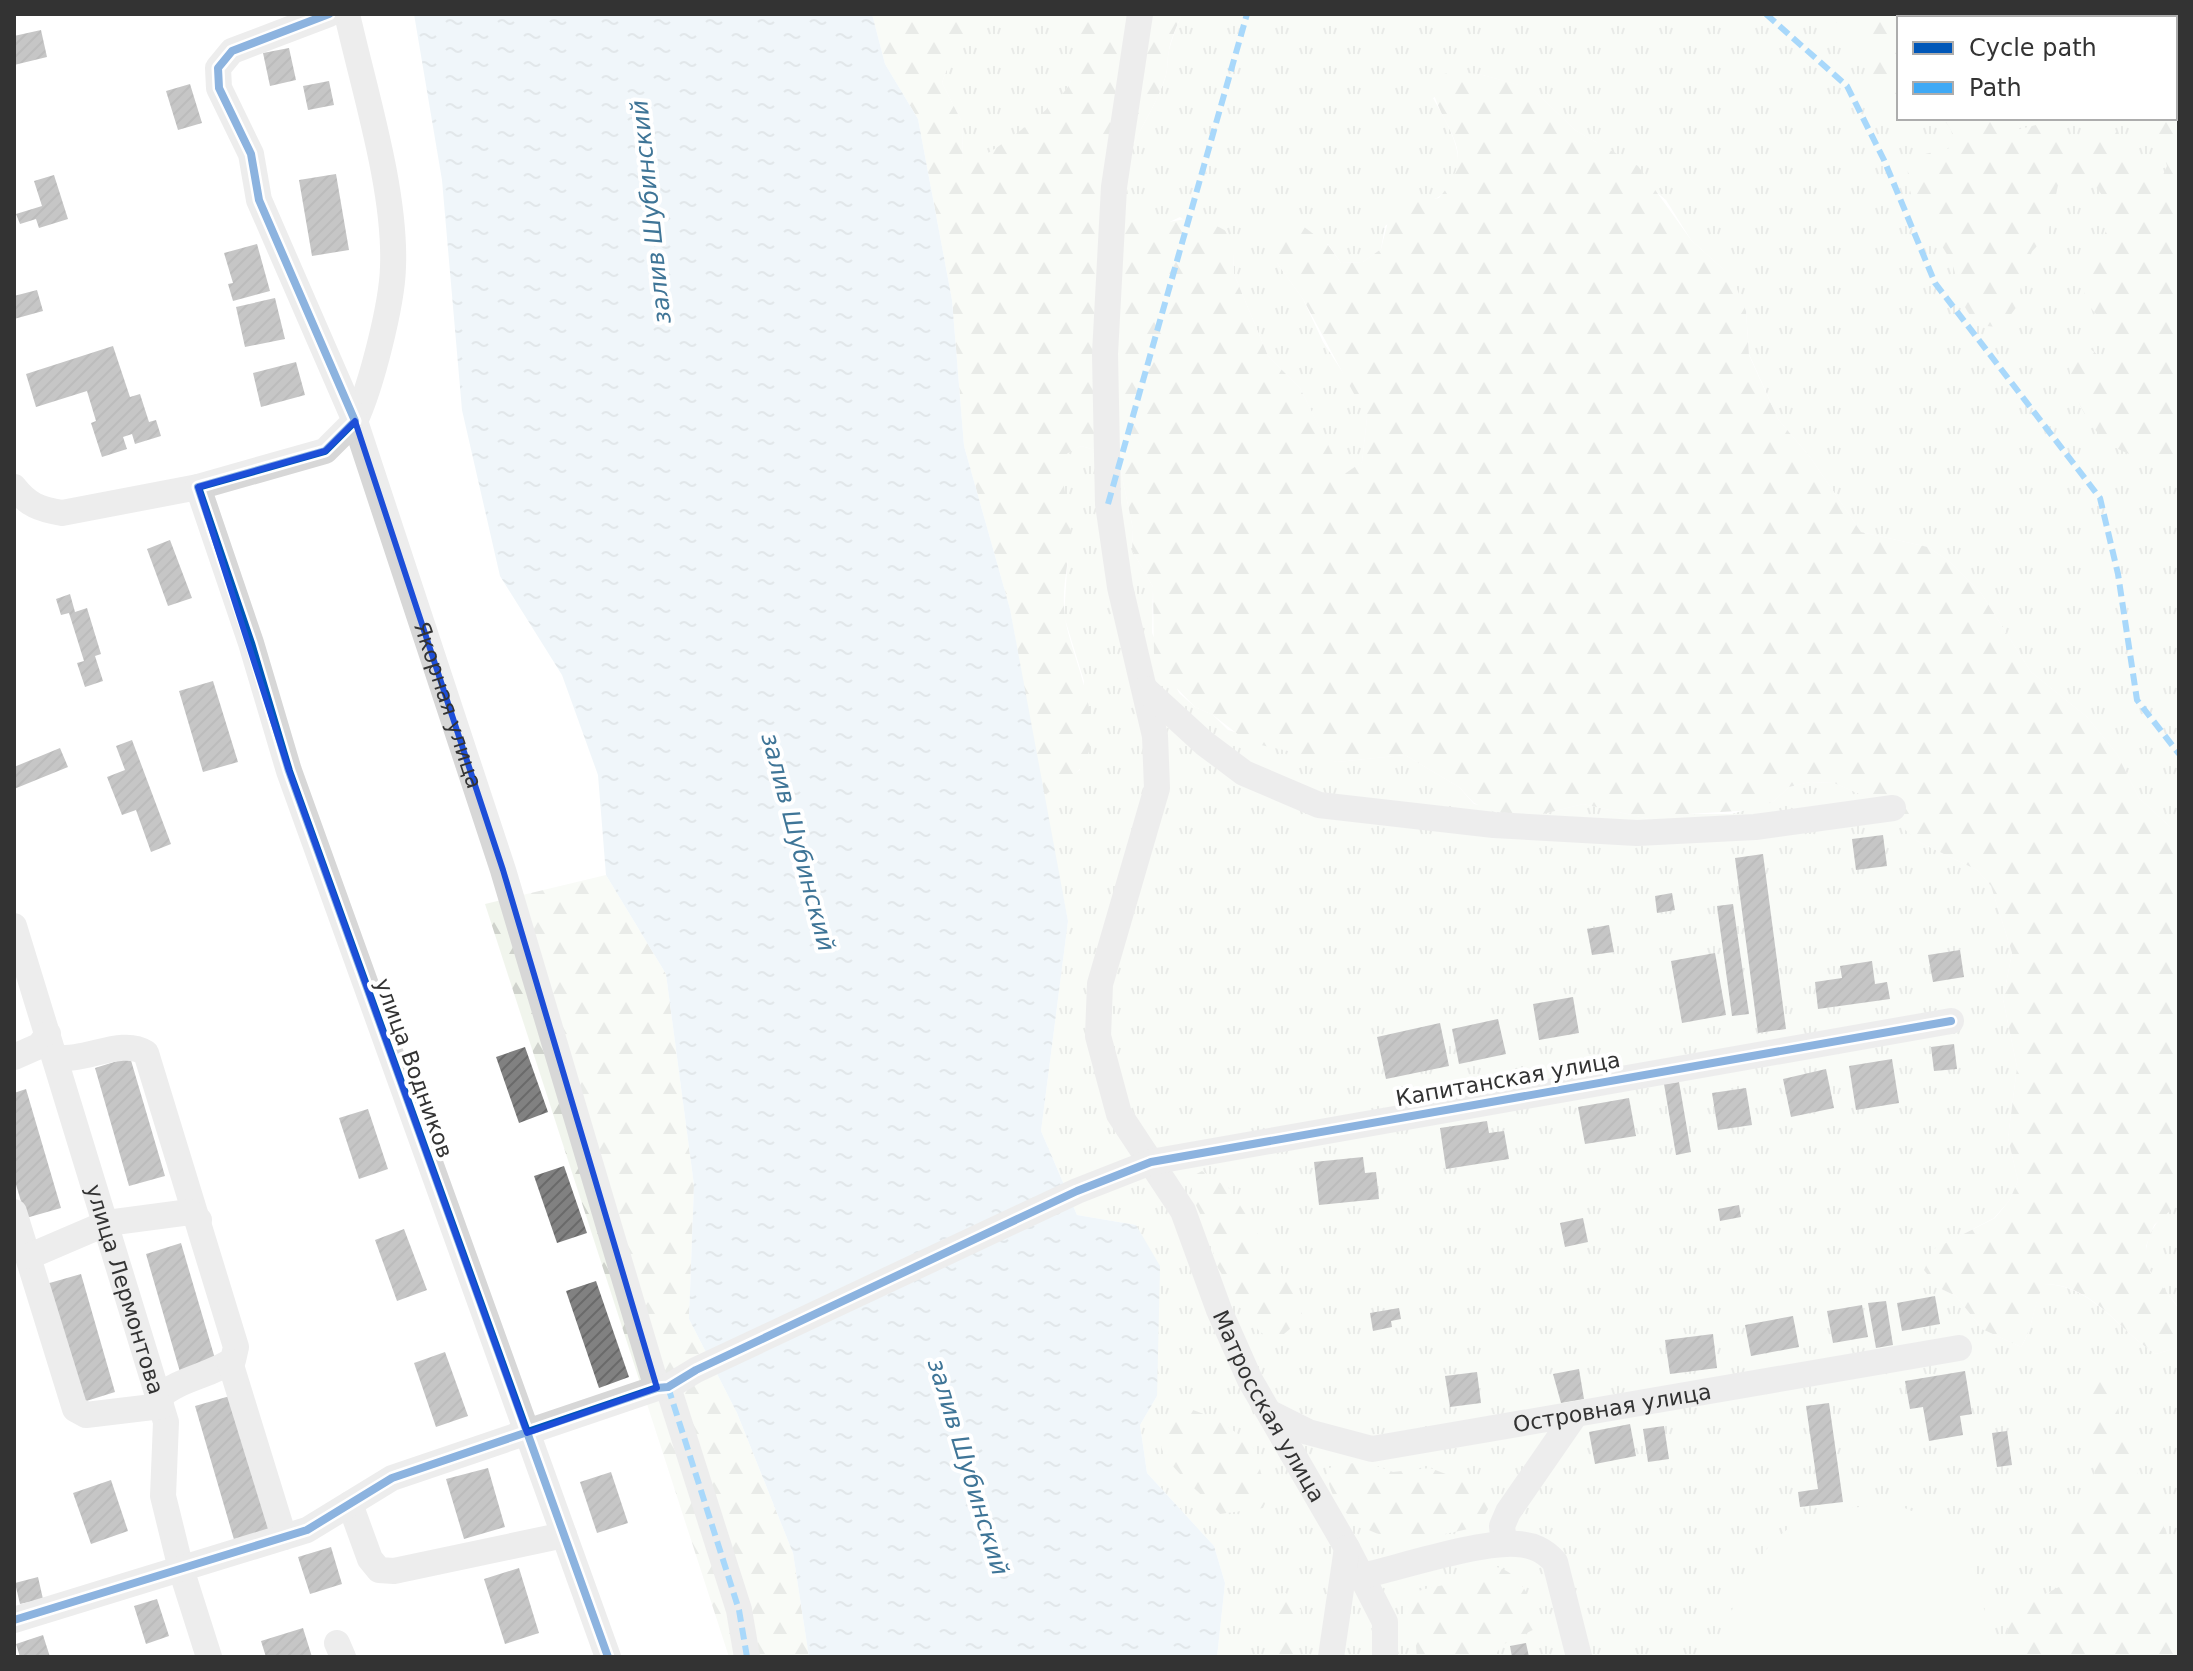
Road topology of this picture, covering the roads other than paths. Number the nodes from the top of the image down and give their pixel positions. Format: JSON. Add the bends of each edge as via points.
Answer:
{"nodes":[{"id":1,"x":329,"y":14,"type":"edge"},
{"id":2,"x":347,"y":14,"type":"edge"},
{"id":3,"x":1140,"y":14,"type":"edge"},
{"id":4,"x":355,"y":421,"type":"junction"},
{"id":5,"x":14,"y":487,"type":"edge"},
{"id":6,"x":198,"y":487,"type":"junction"},
{"id":7,"x":1145,"y":689,"type":"junction"},
{"id":8,"x":1893,"y":808,"type":"dead end"},
{"id":9,"x":14,"y":926,"type":"edge"},
{"id":10,"x":1951,"y":1021,"type":"dead end"},
{"id":11,"x":52,"y":1046,"type":"junction"},
{"id":12,"x":14,"y":1057,"type":"edge"},
{"id":13,"x":1151,"y":1162,"type":"junction"},
{"id":14,"x":14,"y":1212,"type":"edge"},
{"id":15,"x":199,"y":1220,"type":"junction"},
{"id":16,"x":107,"y":1223,"type":"junction"},
{"id":17,"x":30,"y":1256,"type":"junction"},
{"id":18,"x":1959,"y":1348,"type":"dead end"},
{"id":19,"x":230,"y":1362,"type":"junction"},
{"id":20,"x":662,"y":1387,"type":"junction"},
{"id":21,"x":160,"y":1402,"type":"junction"},
{"id":22,"x":1272,"y":1414,"type":"junction"},
{"id":23,"x":1575,"y":1415,"type":"junction"},
{"id":24,"x":527,"y":1433,"type":"junction"},
{"id":25,"x":350,"y":1504,"type":"junction"},
{"id":26,"x":564,"y":1535,"type":"junction"},
{"id":27,"x":284,"y":1537,"type":"junction"},
{"id":28,"x":1504,"y":1544,"type":"junction"},
{"id":29,"x":1347,"y":1548,"type":"junction"},
{"id":30,"x":181,"y":1569,"type":"junction"},
{"id":31,"x":1362,"y":1576,"type":"junction"},
{"id":32,"x":14,"y":1620,"type":"edge"},
{"id":33,"x":209,"y":1657,"type":"edge"},
{"id":34,"x":608,"y":1657,"type":"edge"},
{"id":35,"x":747,"y":1657,"type":"edge"},
{"id":36,"x":1331,"y":1657,"type":"edge"},
{"id":37,"x":1385,"y":1657,"type":"edge"},
{"id":38,"x":1579,"y":1657,"type":"edge"}],
"edges":[{"from":1,"to":4,"type":"street","name":"Якорная улица","via":[[232,51],[218,68],[219,88],[251,154],[259,200]]},
{"from":2,"to":4,"type":"street","via":[[386,189],[393,268],[366,399]]},
{"from":3,"to":7,"type":"street","name":"Матросская улица","via":[[1114,187],[1105,354],[1108,504],[1120,587]]},
{"from":4,"to":6,"type":"street","via":[[325,451]]},
{"from":4,"to":20,"type":"street","name":"Якорная улица","via":[[503,870]]},
{"from":5,"to":6,"type":"street","via":[[26,502],[62,513]]},
{"from":6,"to":24,"type":"street","name":"улица Водников","via":[[289,771]]},
{"from":7,"to":8,"type":"street","via":[[1244,773],[1319,805],[1494,825],[1637,833],[1755,827]]},
{"from":7,"to":13,"type":"street","name":"Матросская улица","via":[[1155,736],[1157,788],[1100,984],[1098,1036],[1119,1114]]},
{"from":9,"to":11,"type":"street","name":"улица Лермонтова"},
{"from":10,"to":13,"type":"street","name":"Капитанская улица"},
{"from":11,"to":12,"type":"street"},
{"from":11,"to":15,"type":"street","via":[[87,1058],[129,1046],[146,1053]]},
{"from":11,"to":16,"type":"street","name":"улица Лермонтова"},
{"from":13,"to":20,"type":"street","name":"Капитанская улица","via":[[1077,1191]]},
{"from":13,"to":22,"type":"street","name":"Матросская улица","via":[[1183,1211],[1219,1310],[1250,1380]]},
{"from":14,"to":17,"type":"street"},
{"from":15,"to":16,"type":"street","via":[[190,1212]]},
{"from":15,"to":19,"type":"street","via":[[236,1347]]},
{"from":16,"to":17,"type":"street"},
{"from":16,"to":21,"type":"street","name":"улица Лермонтова"},
{"from":17,"to":21,"type":"street","via":[[75,1409],[86,1415]]},
{"from":18,"to":23,"type":"street","name":"Островная улица"},
{"from":19,"to":21,"type":"street","via":[[169,1388]]},
{"from":19,"to":27,"type":"street"},
{"from":20,"to":24,"type":"street","name":"Капитанская улица"},
{"from":20,"to":35,"type":"street","name":"Якорная улица","via":[[739,1610]]},
{"from":21,"to":30,"type":"street","name":"улица Лермонтова","via":[[166,1422],[163,1496]]},
{"from":22,"to":23,"type":"street","name":"Островная улица","via":[[1308,1432],[1372,1449]]},
{"from":22,"to":29,"type":"street","name":"Матросская улица"},
{"from":23,"to":28,"type":"street","via":[[1508,1512],[1502,1526]]},
{"from":24,"to":25,"type":"street","name":"Капитанская улица","via":[[392,1478]]},
{"from":24,"to":26,"type":"street","name":"улица Водников"},
{"from":25,"to":26,"type":"street","via":[[379,1570]]},
{"from":25,"to":27,"type":"street","name":"Капитанская улица","via":[[307,1530]]},
{"from":26,"to":34,"type":"street","name":"улица Водников"},
{"from":27,"to":30,"type":"street","name":"Капитанская улица"},
{"from":28,"to":31,"type":"street"},
{"from":28,"to":38,"type":"street","via":[[1532,1546],[1555,1562]]},
{"from":29,"to":31,"type":"street","name":"Матросская улица"},
{"from":29,"to":36,"type":"street"},
{"from":30,"to":32,"type":"street","name":"Капитанская улица"},
{"from":30,"to":33,"type":"street","name":"улица Лермонтова"},
{"from":31,"to":37,"type":"street","name":"Матросская улица","via":[[1385,1622]]}]}
